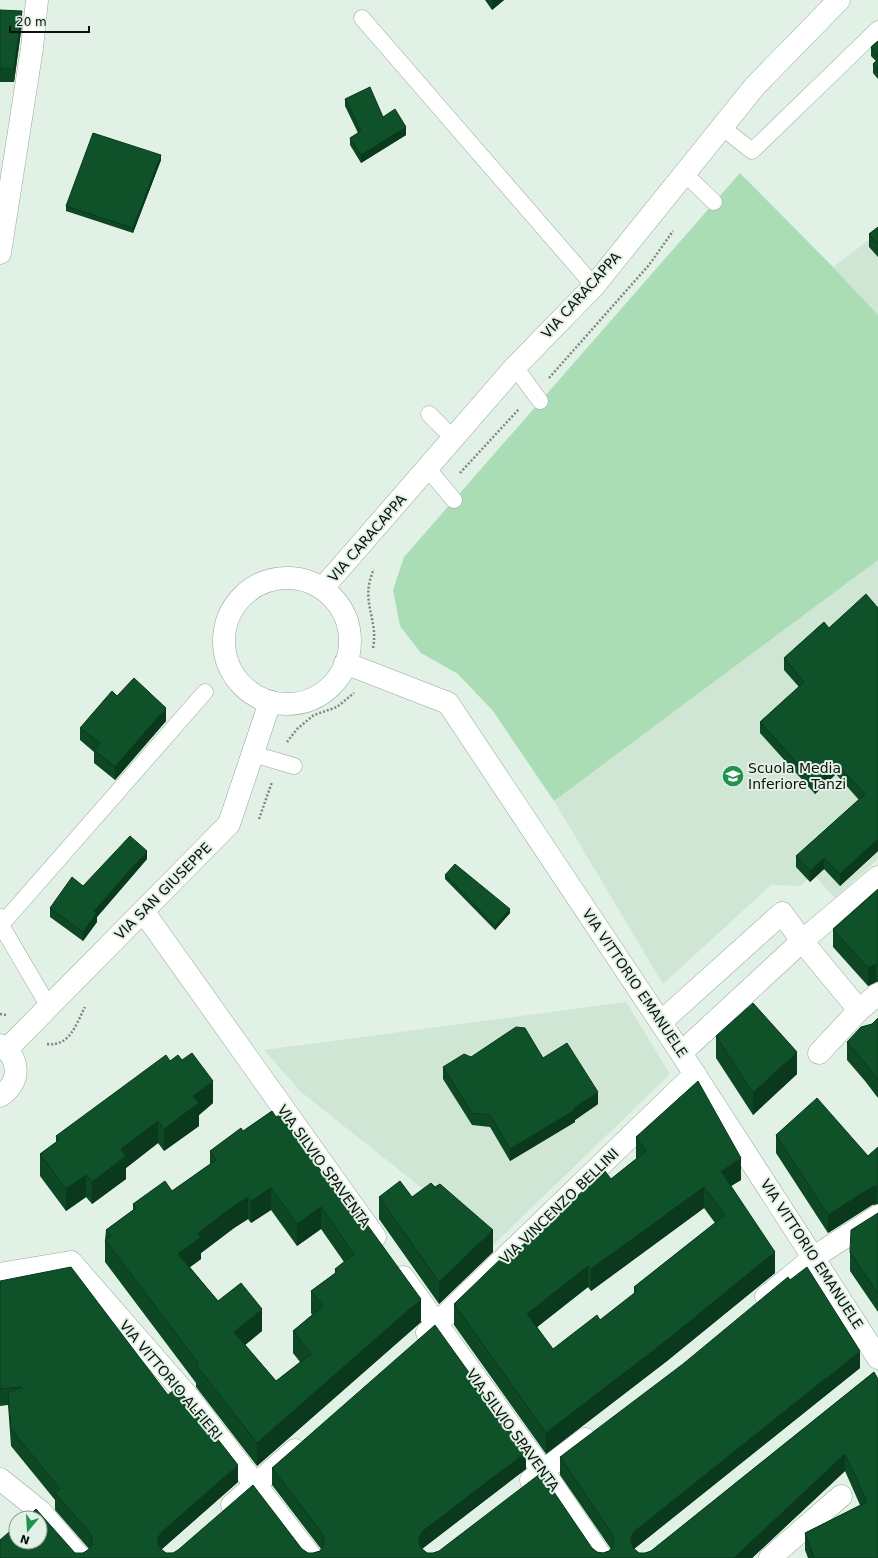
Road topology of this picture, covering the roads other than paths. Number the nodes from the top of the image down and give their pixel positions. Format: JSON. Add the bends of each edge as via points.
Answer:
{"nodes":[{"id":1,"x":37,"y":0,"type":"edge"},
{"id":2,"x":839,"y":0,"type":"edge"},
{"id":3,"x":362,"y":18,"type":"dead end"},
{"id":4,"x":878,"y":30,"type":"edge"},
{"id":5,"x":723,"y":128,"type":"junction"},
{"id":6,"x":684,"y":172,"type":"junction"},
{"id":7,"x":714,"y":202,"type":"dead end"},
{"id":8,"x":0,"y":253,"type":"edge"},
{"id":9,"x":594,"y":286,"type":"junction"},
{"id":10,"x":515,"y":367,"type":"junction"},
{"id":11,"x":540,"y":401,"type":"dead end"},
{"id":12,"x":429,"y":414,"type":"dead end"},
{"id":13,"x":453,"y":438,"type":"junction"},
{"id":14,"x":427,"y":468,"type":"junction"},
{"id":15,"x":454,"y":500,"type":"dead end"},
{"id":16,"x":322,"y":589,"type":"junction"},
{"id":17,"x":346,"y":664,"type":"junction"},
{"id":18,"x":205,"y":692,"type":"dead end"},
{"id":19,"x":270,"y":702,"type":"junction"},
{"id":20,"x":253,"y":754,"type":"junction"},
{"id":21,"x":294,"y":766,"type":"dead end"},
{"id":22,"x":878,"y":877,"type":"edge"},
{"id":23,"x":143,"y":911,"type":"junction"},
{"id":24,"x":0,"y":924,"type":"edge"},
{"id":25,"x":802,"y":941,"type":"junction"},
{"id":26,"x":878,"y":994,"type":"edge"},
{"id":27,"x":49,"y":1007,"type":"junction"},
{"id":28,"x":859,"y":1010,"type":"junction"},
{"id":29,"x":661,"y":1022,"type":"junction"},
{"id":30,"x":4,"y":1047,"type":"edge"},
{"id":31,"x":681,"y":1052,"type":"junction"},
{"id":32,"x":818,"y":1053,"type":"dead end"},
{"id":33,"x":695,"y":1074,"type":"junction"},
{"id":34,"x":0,"y":1096,"type":"edge"},
{"id":35,"x":878,"y":1216,"type":"edge"},
{"id":36,"x":814,"y":1257,"type":"junction"},
{"id":37,"x":0,"y":1274,"type":"edge"},
{"id":38,"x":748,"y":1311,"type":"edge"},
{"id":39,"x":437,"y":1324,"type":"junction"},
{"id":40,"x":414,"y":1345,"type":"edge"},
{"id":41,"x":876,"y":1368,"type":"edge"},
{"id":42,"x":600,"y":1428,"type":"edge"},
{"id":43,"x":308,"y":1438,"type":"edge"},
{"id":44,"x":543,"y":1471,"type":"junction"},
{"id":45,"x":0,"y":1479,"type":"edge"},
{"id":46,"x":256,"y":1485,"type":"junction"},
{"id":47,"x":518,"y":1490,"type":"edge"},
{"id":48,"x":841,"y":1496,"type":"dead end"},
{"id":49,"x":215,"y":1519,"type":"edge"},
{"id":50,"x":80,"y":1558,"type":"edge"},
{"id":51,"x":312,"y":1558,"type":"edge"},
{"id":52,"x":602,"y":1558,"type":"edge"},
{"id":53,"x":770,"y":1558,"type":"edge"}],
"edges":[{"from":1,"to":8,"type":"street"},
{"from":2,"to":5,"type":"street","name":"VIA CARACAPPA","via":[[755,86]]},
{"from":3,"to":9,"type":"lane"},
{"from":4,"to":5,"type":"lane","via":[[752,150]]},
{"from":5,"to":6,"type":"street","name":"VIA CARACAPPA"},
{"from":6,"to":7,"type":"lane"},
{"from":6,"to":9,"type":"street","name":"VIA CARACAPPA"},
{"from":9,"to":10,"type":"street","name":"VIA CARACAPPA"},
{"from":10,"to":11,"type":"lane"},
{"from":10,"to":13,"type":"street","name":"VIA CARACAPPA"},
{"from":12,"to":13,"type":"lane"},
{"from":13,"to":14,"type":"street","name":"VIA CARACAPPA"},
{"from":14,"to":15,"type":"lane"},
{"from":14,"to":16,"type":"street","name":"VIA CARACAPPA"},
{"from":16,"to":17,"type":"street","via":[[337,604],[347,622],[350,643]]},
{"from":16,"to":19,"type":"street","via":[[302,580],[280,578],[259,584],[242,597],[229,615],[224,636],[226,658],[235,678],[250,693]]},
{"from":17,"to":19,"type":"street","via":[[337,680],[307,701],[289,704]]},
{"from":17,"to":29,"type":"street","name":"VIA VITTORIO EMANUELE","via":[[448,703]]},
{"from":18,"to":24,"type":"lane"},
{"from":19,"to":20,"type":"street","name":"VIA SAN GIUSEPPE"},
{"from":20,"to":21,"type":"lane"},
{"from":20,"to":23,"type":"street","name":"VIA SAN GIUSEPPE","via":[[229,824]]},
{"from":22,"to":25,"type":"street"},
{"from":23,"to":27,"type":"street","name":"VIA SAN GIUSEPPE"},
{"from":23,"to":39,"type":"street","name":"VIA SILVIO SPAVENTA"},
{"from":24,"to":27,"type":"lane"},
{"from":25,"to":28,"type":"street"},
{"from":25,"to":29,"type":"street","via":[[782,913]]},
{"from":25,"to":31,"type":"street"},
{"from":26,"to":28,"type":"street"},
{"from":27,"to":30,"type":"street","name":"VIA SAN GIUSEPPE"},
{"from":28,"to":32,"type":"street"},
{"from":29,"to":31,"type":"street","name":"VIA VITTORIO EMANUELE"},
{"from":30,"to":34,"type":"street","name":"VIA SAN GIUSEPPE","via":[[13,1057],[16,1076],[7,1092]]},
{"from":31,"to":33,"type":"street","name":"VIA VITTORIO EMANUELE"},
{"from":33,"to":36,"type":"street","name":"VIA VITTORIO EMANUELE"},
{"from":33,"to":39,"type":"street","name":"VIA VINCENZO BELLINI"},
{"from":35,"to":36,"type":"street"},
{"from":36,"to":38,"type":"street"},
{"from":36,"to":41,"type":"street","name":"VIA VITTORIO EMANUELE"},
{"from":37,"to":46,"type":"street","name":"VIA VITTORIO ALFIERI","via":[[71,1262],[185,1393]]},
{"from":39,"to":40,"type":"street","name":"VIA VINCENZO BELLINI"},
{"from":39,"to":44,"type":"street","name":"VIA SILVIO SPAVENTA"},
{"from":42,"to":44,"type":"street"},
{"from":43,"to":46,"type":"street"},
{"from":44,"to":47,"type":"street"},
{"from":44,"to":52,"type":"street","name":"VIA SILVIO SPAVENTA"},
{"from":45,"to":50,"type":"street","via":[[40,1511]]},
{"from":46,"to":49,"type":"street"},
{"from":46,"to":51,"type":"street","name":"VIA VITTORIO ALFIERI"},
{"from":48,"to":53,"type":"street"}]}
